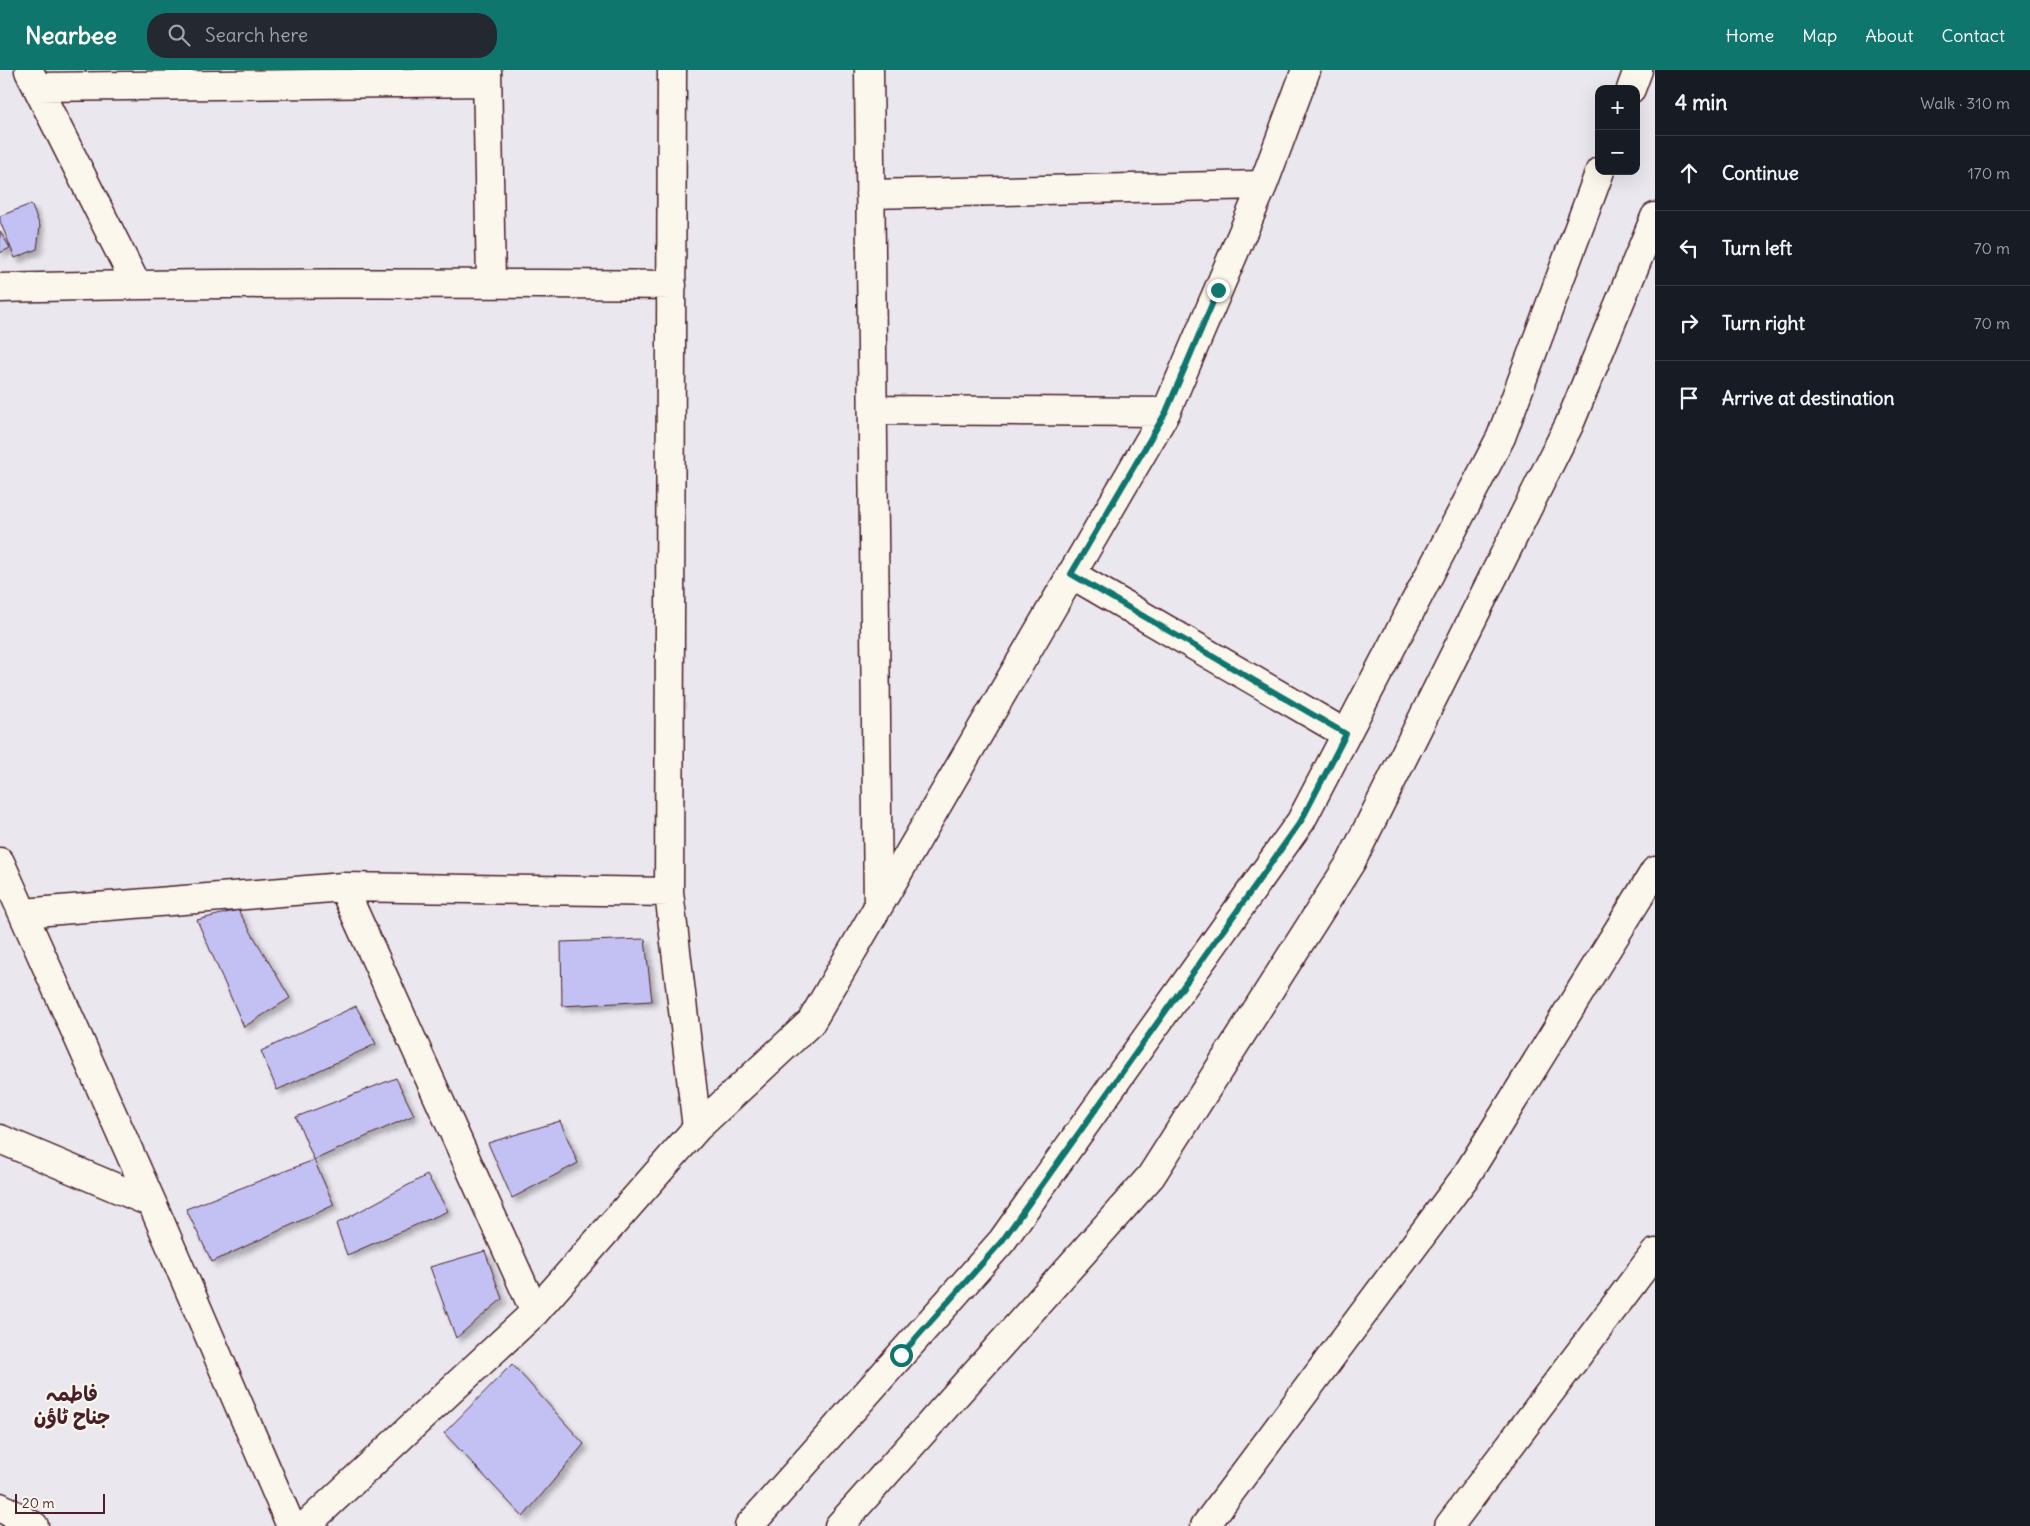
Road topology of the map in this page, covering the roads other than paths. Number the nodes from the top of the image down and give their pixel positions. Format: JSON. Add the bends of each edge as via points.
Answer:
{"nodes":[{"id":1,"x":672,"y":70,"type":"edge"},
{"id":2,"x":869,"y":70,"type":"edge"},
{"id":3,"x":1306,"y":70,"type":"edge"},
{"id":4,"x":1638,"y":70,"type":"edge"},
{"id":5,"x":487,"y":76,"type":"edge"},
{"id":6,"x":286,"y":77,"type":"edge"},
{"id":7,"x":33,"y":78,"type":"edge"},
{"id":8,"x":1632,"y":85,"type":"edge"},
{"id":9,"x":1599,"y":175,"type":"edge"},
{"id":10,"x":1263,"y":185,"type":"junction"},
{"id":11,"x":870,"y":194,"type":"junction"},
{"id":12,"x":1655,"y":217,"type":"edge"},
{"id":13,"x":491,"y":283,"type":"junction"},
{"id":14,"x":136,"y":284,"type":"junction"},
{"id":15,"x":672,"y":285,"type":"junction"},
{"id":16,"x":0,"y":288,"type":"edge"},
{"id":17,"x":874,"y":410,"type":"junction"},
{"id":18,"x":1166,"y":412,"type":"junction"},
{"id":19,"x":1071,"y":574,"type":"junction"},
{"id":20,"x":1346,"y":734,"type":"junction"},
{"id":21,"x":0,"y":862,"type":"edge"},
{"id":22,"x":1655,"y":871,"type":"edge"},
{"id":23,"x":344,"y":887,"type":"junction"},
{"id":24,"x":669,"y":892,"type":"junction"},
{"id":25,"x":878,"y":907,"type":"junction"},
{"id":26,"x":23,"y":913,"type":"junction"},
{"id":27,"x":696,"y":1128,"type":"junction"},
{"id":28,"x":0,"y":1139,"type":"edge"},
{"id":29,"x":152,"y":1203,"type":"junction"},
{"id":30,"x":1655,"y":1253,"type":"edge"},
{"id":31,"x":535,"y":1312,"type":"junction"},
{"id":32,"x":0,"y":1507,"type":"edge"},
{"id":33,"x":34,"y":1526,"type":"edge"},
{"id":34,"x":290,"y":1526,"type":"edge"},
{"id":35,"x":305,"y":1526,"type":"edge"},
{"id":36,"x":749,"y":1526,"type":"edge"},
{"id":37,"x":839,"y":1526,"type":"edge"},
{"id":38,"x":1206,"y":1526,"type":"edge"},
{"id":39,"x":1450,"y":1526,"type":"edge"}],
"edges":[{"from":1,"to":15,"type":"street"},
{"from":2,"to":11,"type":"street"},
{"from":3,"to":10,"type":"street"},
{"from":4,"to":8,"type":"street"},
{"from":5,"to":6,"type":"street"},
{"from":5,"to":13,"type":"street"},
{"from":6,"to":7,"type":"street"},
{"from":7,"to":14,"type":"street"},
{"from":9,"to":20,"type":"street","via":[[1501,437]]},
{"from":10,"to":11,"type":"street"},
{"from":10,"to":18,"type":"street"},
{"from":11,"to":17,"type":"street"},
{"from":12,"to":37,"type":"street","via":[[1569,425],[1351,862],[1151,1176]]},
{"from":13,"to":14,"type":"street"},
{"from":13,"to":15,"type":"street"},
{"from":14,"to":16,"type":"street"},
{"from":15,"to":24,"type":"street"},
{"from":17,"to":18,"type":"street"},
{"from":17,"to":25,"type":"street"},
{"from":18,"to":19,"type":"street"},
{"from":19,"to":20,"type":"street"},
{"from":19,"to":25,"type":"street"},
{"from":20,"to":36,"type":"street","via":[[1301,821],[1002,1241]]},
{"from":21,"to":26,"type":"street"},
{"from":22,"to":38,"type":"street","via":[[1466,1176]]},
{"from":23,"to":24,"type":"street"},
{"from":23,"to":26,"type":"street"},
{"from":23,"to":31,"type":"street"},
{"from":24,"to":27,"type":"street"},
{"from":25,"to":27,"type":"street","via":[[811,1022]]},
{"from":26,"to":29,"type":"street"},
{"from":27,"to":31,"type":"street"},
{"from":28,"to":29,"type":"street"},
{"from":29,"to":34,"type":"street"},
{"from":30,"to":39,"type":"street"},
{"from":31,"to":35,"type":"street"},
{"from":32,"to":33,"type":"street"}]}
